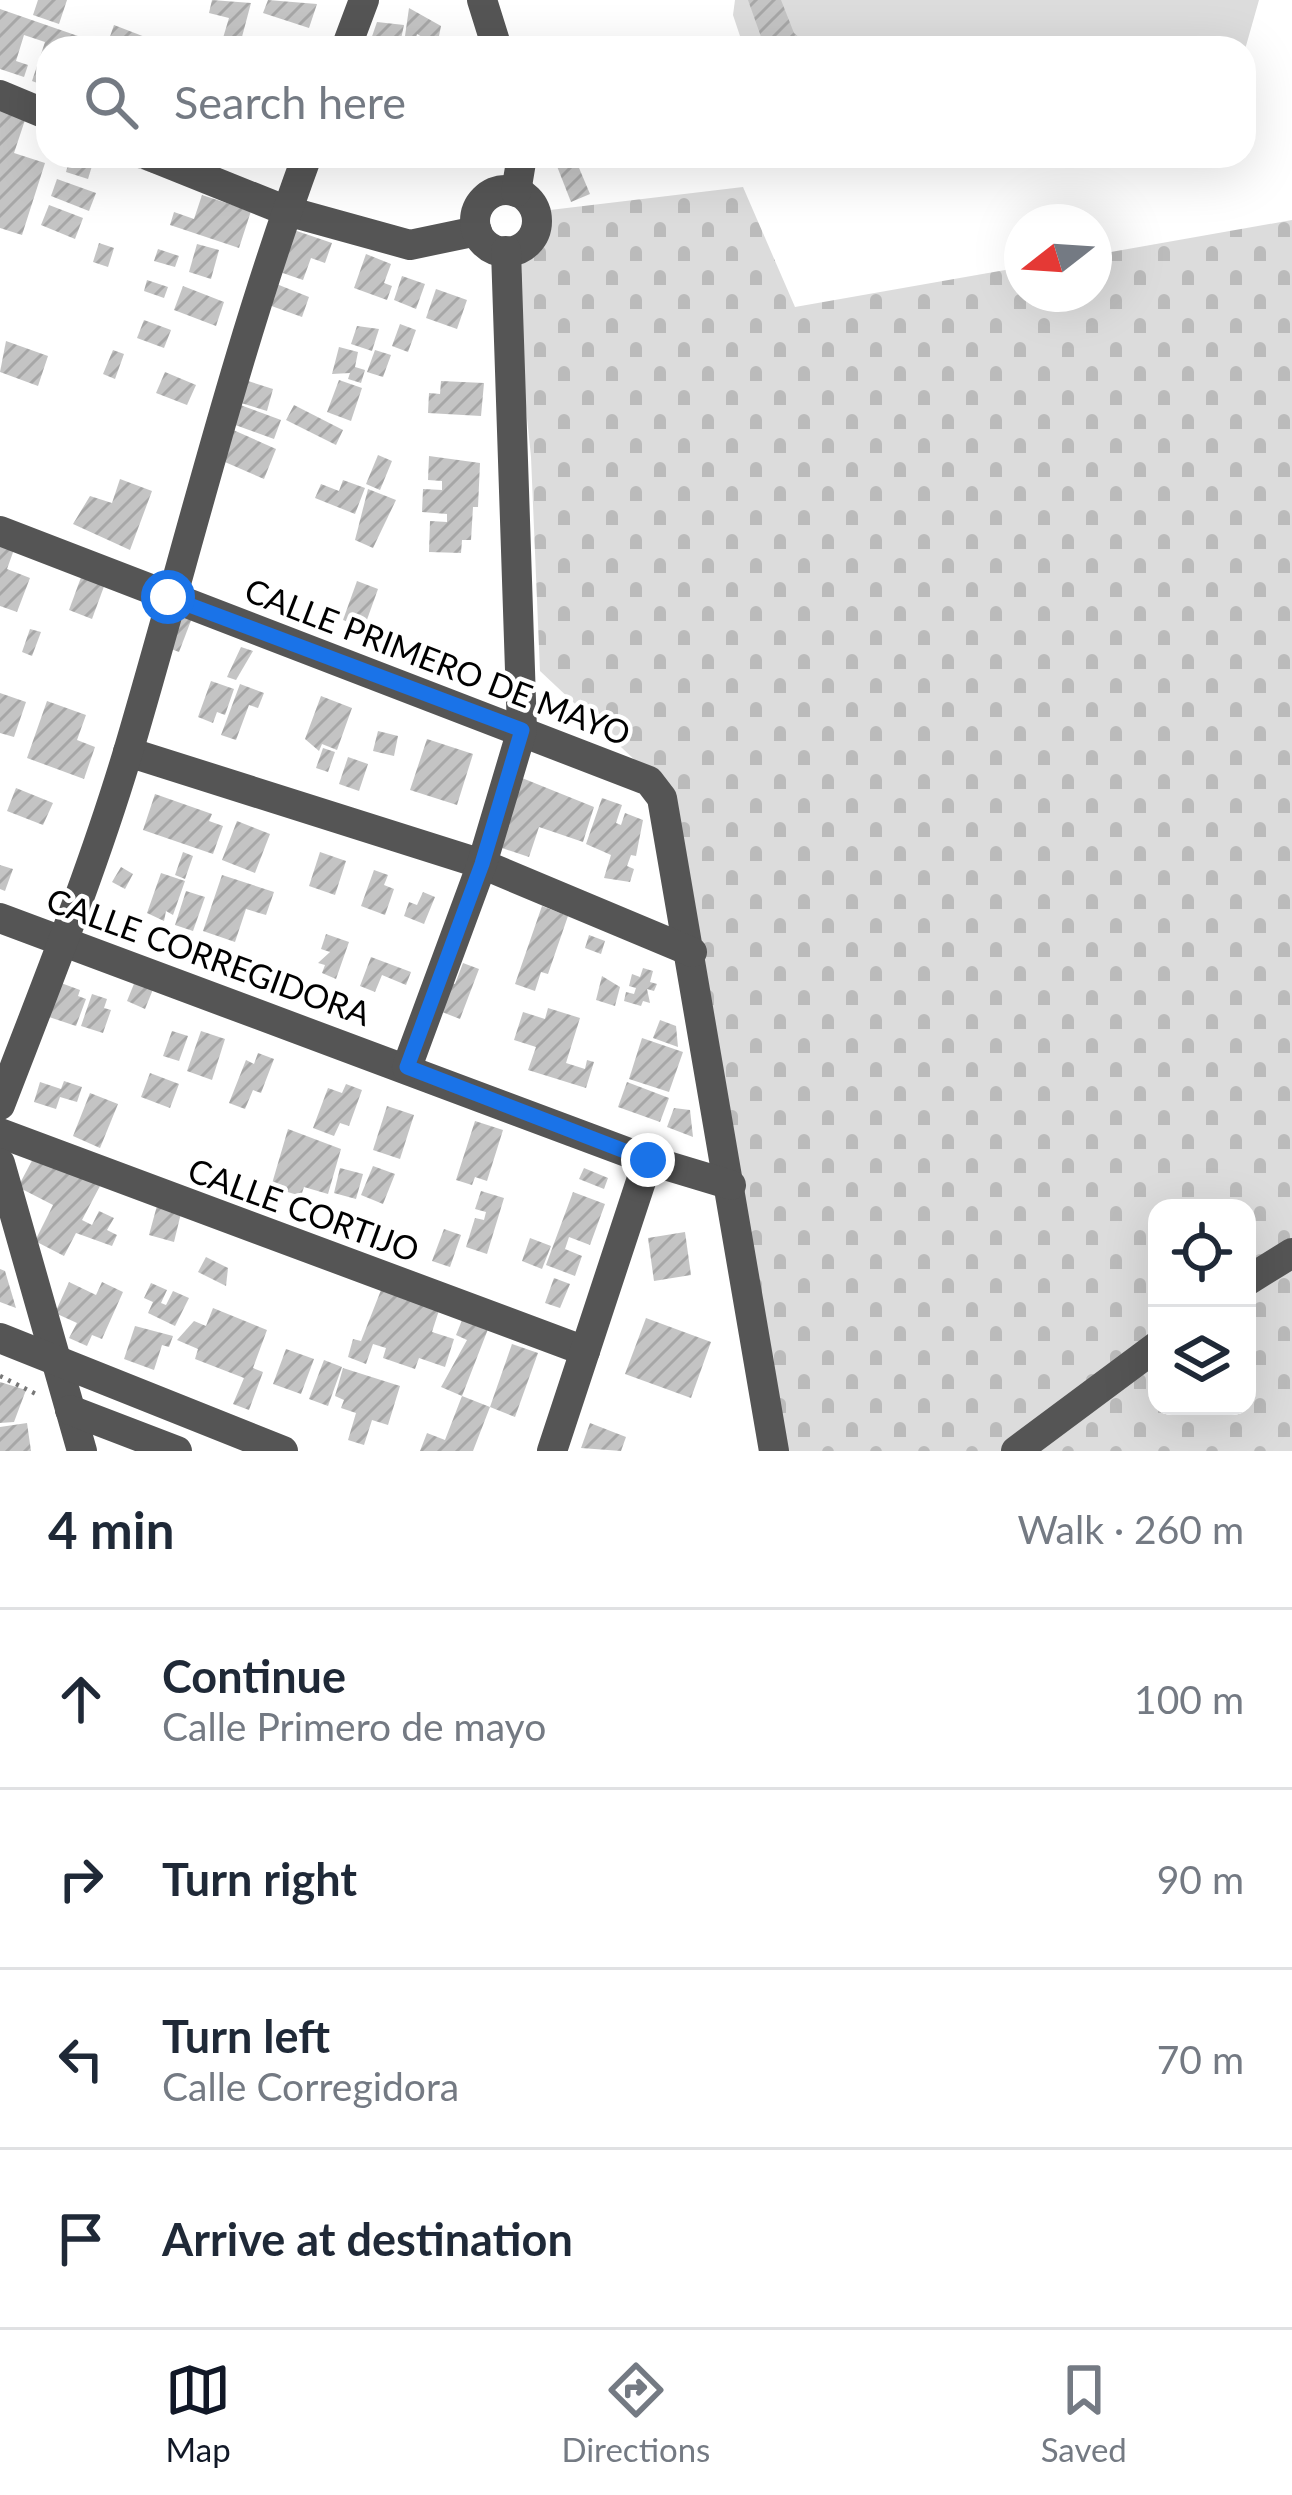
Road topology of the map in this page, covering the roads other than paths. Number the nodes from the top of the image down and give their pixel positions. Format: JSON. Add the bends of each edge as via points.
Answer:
{"nodes":[{"id":1,"x":364,"y":0,"type":"edge"},
{"id":2,"x":482,"y":0,"type":"edge"},
{"id":3,"x":350,"y":36,"type":"edge"},
{"id":4,"x":493,"y":36,"type":"edge"},
{"id":5,"x":0,"y":95,"type":"edge"},
{"id":6,"x":36,"y":110,"type":"edge"},
{"id":7,"x":180,"y":168,"type":"edge"},
{"id":8,"x":302,"y":168,"type":"edge"},
{"id":9,"x":520,"y":168,"type":"edge"},
{"id":10,"x":516,"y":192,"type":"junction"},
{"id":11,"x":286,"y":211,"type":"junction"},
{"id":12,"x":477,"y":232,"type":"junction"},
{"id":13,"x":506,"y":251,"type":"junction"},
{"id":14,"x":0,"y":531,"type":"edge"},
{"id":15,"x":168,"y":597,"type":"junction"},
{"id":16,"x":522,"y":730,"type":"junction"},
{"id":17,"x":128,"y":752,"type":"junction"},
{"id":18,"x":482,"y":864,"type":"junction"},
{"id":19,"x":0,"y":918,"type":"edge"},
{"id":20,"x":64,"y":941,"type":"junction"},
{"id":21,"x":692,"y":952,"type":"junction"},
{"id":22,"x":407,"y":1067,"type":"junction"},
{"id":23,"x":0,"y":1105,"type":"edge"},
{"id":24,"x":0,"y":1133,"type":"edge"},
{"id":25,"x":648,"y":1160,"type":"junction"},
{"id":26,"x":0,"y":1162,"type":"edge"},
{"id":27,"x":730,"y":1184,"type":"junction"},
{"id":28,"x":1292,"y":1253,"type":"edge"},
{"id":29,"x":1256,"y":1275,"type":"edge"},
{"id":30,"x":0,"y":1338,"type":"edge"},
{"id":31,"x":585,"y":1351,"type":"junction"},
{"id":32,"x":1148,"y":1353,"type":"edge"},
{"id":33,"x":57,"y":1362,"type":"junction"},
{"id":34,"x":70,"y":1410,"type":"junction"},
{"id":35,"x":82,"y":1451,"type":"edge"},
{"id":36,"x":177,"y":1451,"type":"edge"},
{"id":37,"x":283,"y":1451,"type":"edge"},
{"id":38,"x":552,"y":1451,"type":"edge"},
{"id":39,"x":774,"y":1451,"type":"edge"},
{"id":40,"x":1016,"y":1451,"type":"edge"}],
"edges":[{"from":1,"to":3,"type":"street"},
{"from":2,"to":4,"type":"street"},
{"from":5,"to":6,"type":"street"},
{"from":7,"to":11,"type":"street"},
{"from":8,"to":11,"type":"street"},
{"from":9,"to":10,"type":"street"},
{"from":10,"to":12,"type":"street","via":[[488,195],[477,210]]},
{"from":10,"to":13,"type":"street","via":[[532,205],[536,226],[526,244]]},
{"from":11,"to":12,"type":"street","via":[[410,245]]},
{"from":11,"to":15,"type":"street"},
{"from":12,"to":13,"type":"street"},
{"from":13,"to":16,"type":"street"},
{"from":14,"to":15,"type":"street","name":"CALLE PRIMERO DE MAYO"},
{"from":15,"to":16,"type":"street","name":"CALLE PRIMERO DE MAYO"},
{"from":15,"to":17,"type":"street"},
{"from":16,"to":18,"type":"street"},
{"from":16,"to":21,"type":"street","name":"CALLE PRIMERO DE MAYO","via":[[649,781],[662,798]]},
{"from":17,"to":18,"type":"street"},
{"from":17,"to":20,"type":"street"},
{"from":18,"to":21,"type":"street"},
{"from":18,"to":22,"type":"street"},
{"from":19,"to":20,"type":"street","name":"CALLE CORREGIDORA"},
{"from":20,"to":22,"type":"street","name":"CALLE CORREGIDORA"},
{"from":20,"to":23,"type":"street"},
{"from":21,"to":27,"type":"street"},
{"from":22,"to":25,"type":"street","name":"CALLE CORREGIDORA"},
{"from":24,"to":31,"type":"street","name":"CALLE CORTIJO"},
{"from":25,"to":27,"type":"street","name":"CALLE CORREGIDORA"},
{"from":25,"to":31,"type":"street"},
{"from":26,"to":33,"type":"street"},
{"from":27,"to":39,"type":"street"},
{"from":28,"to":29,"type":"street"},
{"from":30,"to":33,"type":"street"},
{"from":31,"to":38,"type":"street"},
{"from":32,"to":40,"type":"street"},
{"from":33,"to":34,"type":"street"},
{"from":33,"to":37,"type":"street"},
{"from":34,"to":35,"type":"street"},
{"from":34,"to":36,"type":"street"}]}
